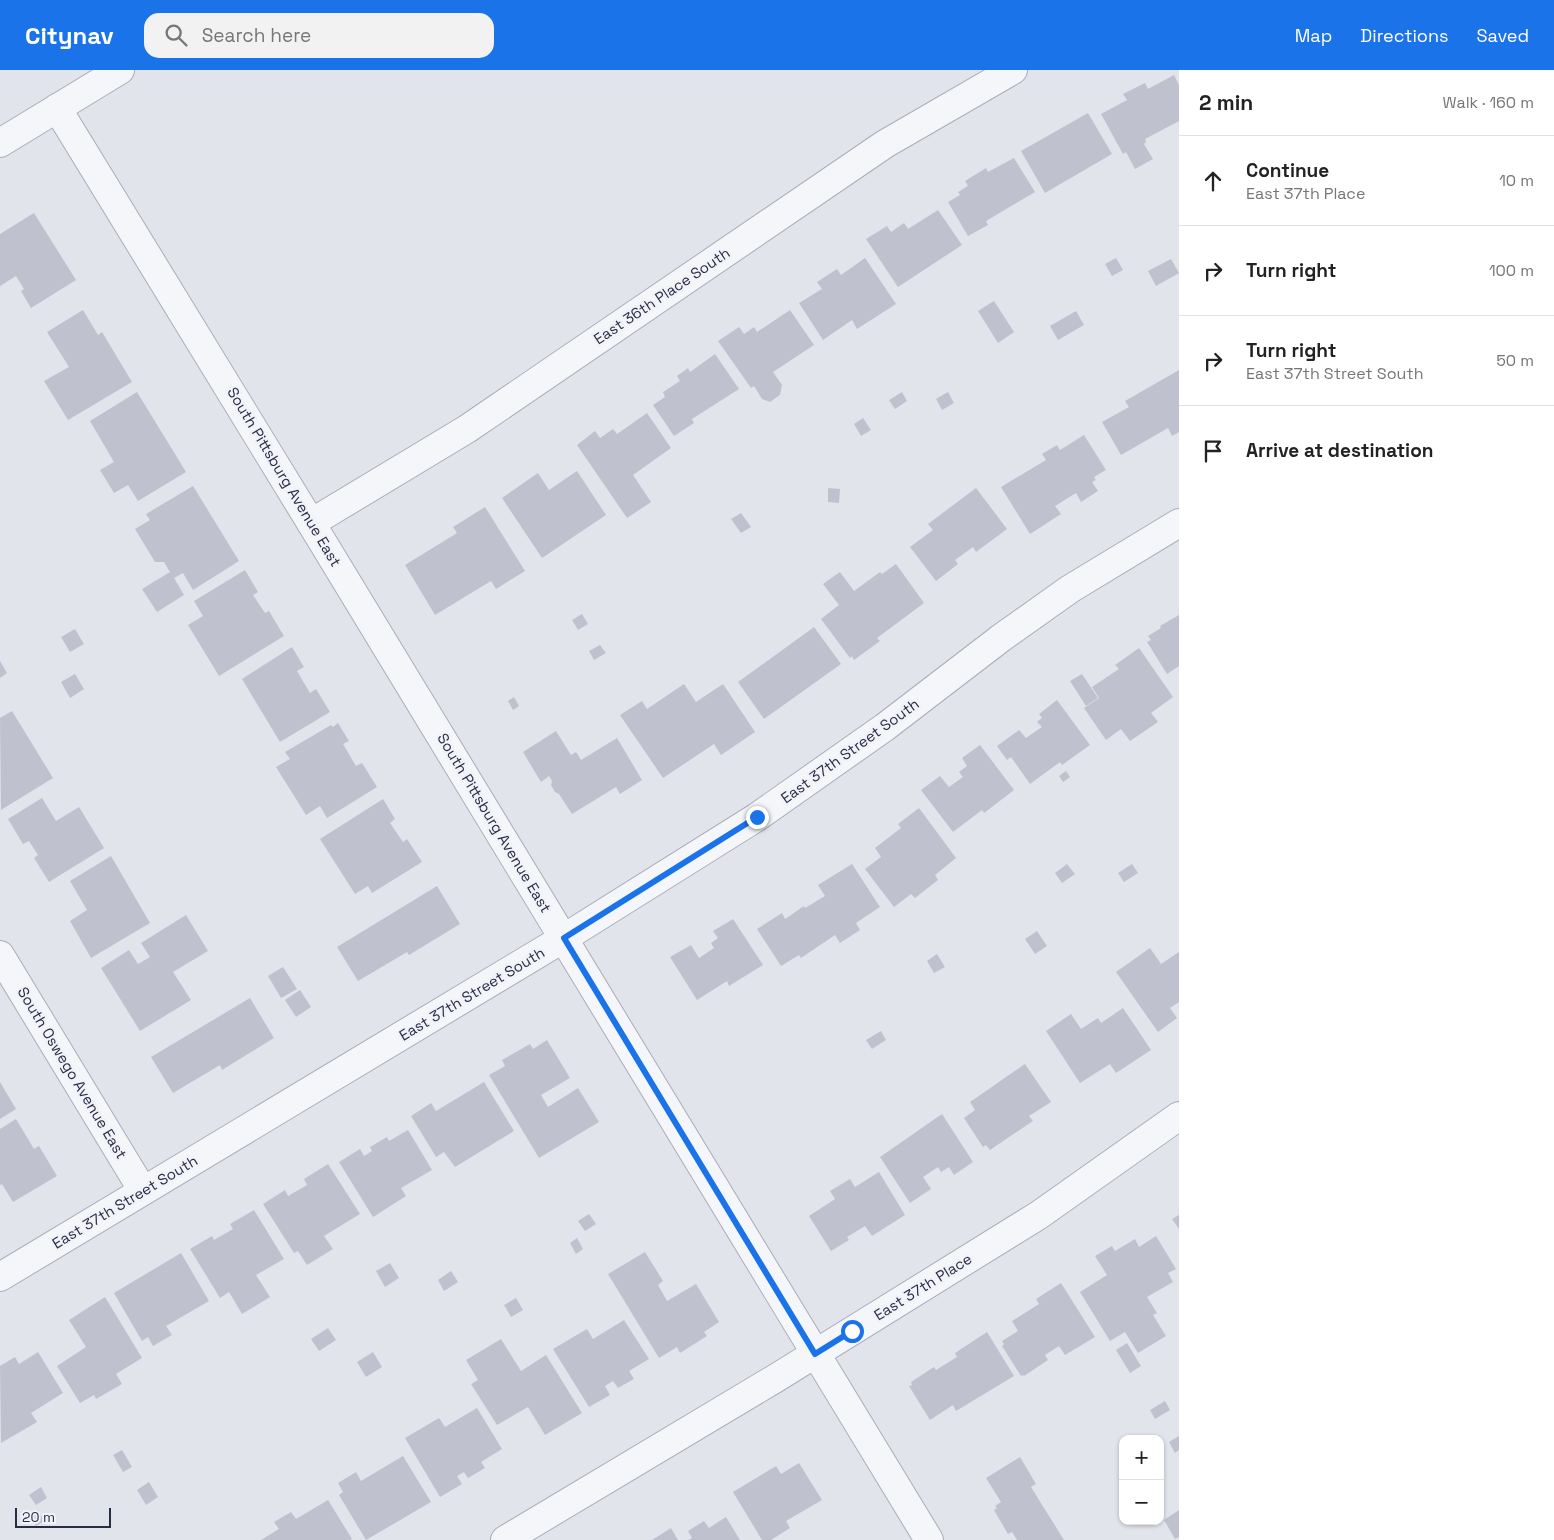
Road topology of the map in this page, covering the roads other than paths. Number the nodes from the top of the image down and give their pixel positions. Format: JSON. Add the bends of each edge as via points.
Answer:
{"nodes":[{"id":1,"x":120,"y":70,"type":"edge"},
{"id":2,"x":1013,"y":70,"type":"edge"},
{"id":3,"x":57,"y":108,"type":"junction"},
{"id":4,"x":0,"y":143,"type":"edge"},
{"id":5,"x":312,"y":523,"type":"junction"},
{"id":6,"x":1179,"y":523,"type":"edge"},
{"id":7,"x":564,"y":938,"type":"junction"},
{"id":8,"x":0,"y":955,"type":"edge"},
{"id":9,"x":1179,"y":1116,"type":"edge"},
{"id":10,"x":143,"y":1191,"type":"junction"},
{"id":11,"x":0,"y":1277,"type":"edge"},
{"id":12,"x":815,"y":1354,"type":"junction"},
{"id":13,"x":505,"y":1540,"type":"edge"},
{"id":14,"x":928,"y":1540,"type":"edge"}],
"edges":[{"from":1,"to":3,"type":"street"},
{"from":2,"to":5,"type":"street","name":"East 36th Place South","via":[[885,144],[467,429]]},
{"from":3,"to":4,"type":"street"},
{"from":3,"to":5,"type":"street","name":"South Pittsburg Avenue East"},
{"from":5,"to":7,"type":"street","name":"South Pittsburg Avenue East"},
{"from":6,"to":7,"type":"street","name":"East 37th Street South","via":[[1070,589],[885,727],[757,817]]},
{"from":7,"to":10,"type":"street","name":"East 37th Street South"},
{"from":7,"to":12,"type":"street","name":"South Pittsburg Avenue East"},
{"from":8,"to":10,"type":"street","name":"South Oswego Avenue East"},
{"from":9,"to":12,"type":"street","name":"East 37th Place","via":[[1039,1215]]},
{"from":10,"to":11,"type":"street","name":"East 37th Street South"},
{"from":12,"to":13,"type":"street","name":"East 37th Place"},
{"from":12,"to":14,"type":"street","name":"South Pittsburg Avenue East"}]}
